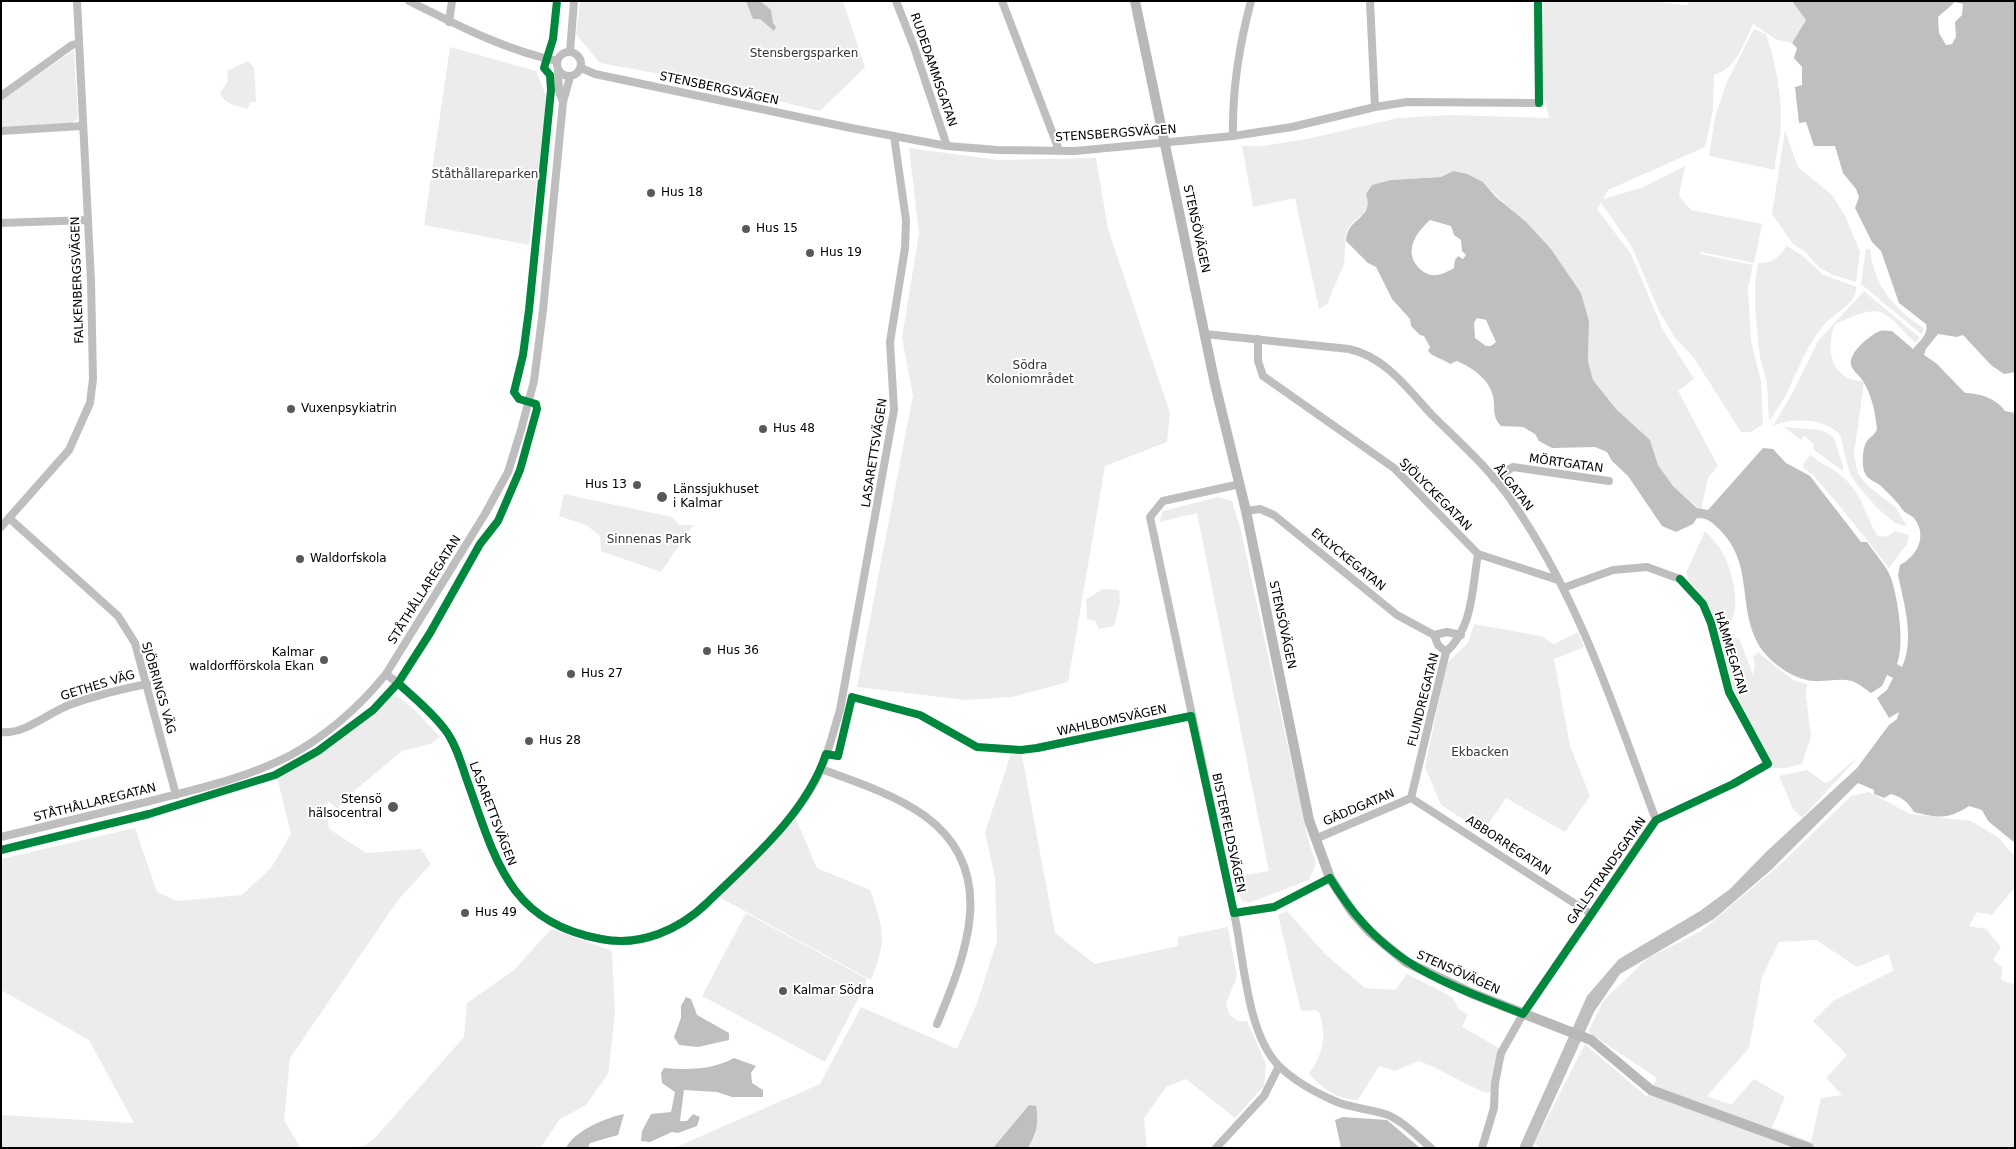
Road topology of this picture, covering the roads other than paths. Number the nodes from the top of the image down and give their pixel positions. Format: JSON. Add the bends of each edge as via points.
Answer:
{"nodes":[{"id":1,"x":77,"y":1,"type":"edge"},
{"id":2,"x":410,"y":1,"type":"edge"},
{"id":3,"x":452,"y":1,"type":"edge"},
{"id":4,"x":574,"y":1,"type":"edge"},
{"id":5,"x":896,"y":1,"type":"edge"},
{"id":6,"x":1002,"y":1,"type":"edge"},
{"id":7,"x":1135,"y":1,"type":"edge"},
{"id":8,"x":1250,"y":1,"type":"edge"},
{"id":9,"x":1370,"y":1,"type":"edge"},
{"id":10,"x":1538,"y":1,"type":"edge"},
{"id":11,"x":449,"y":22,"type":"junction"},
{"id":12,"x":79,"y":43,"type":"junction"},
{"id":13,"x":570,"y":52,"type":"junction"},
{"id":14,"x":557,"y":60,"type":"junction"},
{"id":15,"x":581,"y":68,"type":"junction"},
{"id":16,"x":558,"y":71,"type":"junction"},
{"id":17,"x":570,"y":77,"type":"junction"},
{"id":18,"x":1,"y":96,"type":"edge"},
{"id":19,"x":563,"y":102,"type":"junction"},
{"id":20,"x":1375,"y":107,"type":"junction"},
{"id":21,"x":82,"y":126,"type":"junction"},
{"id":22,"x":1,"y":131,"type":"edge"},
{"id":23,"x":894,"y":136,"type":"junction"},
{"id":24,"x":1233,"y":136,"type":"junction"},
{"id":25,"x":1165,"y":142,"type":"junction"},
{"id":26,"x":947,"y":146,"type":"junction"},
{"id":27,"x":1059,"y":150,"type":"junction"},
{"id":28,"x":88,"y":220,"type":"junction"},
{"id":29,"x":1,"y":223,"type":"edge"},
{"id":30,"x":1205,"y":334,"type":"junction"},
{"id":31,"x":1258,"y":339,"type":"junction"},
{"id":32,"x":1494,"y":479,"type":"junction"},
{"id":33,"x":1609,"y":481,"type":"dead end"},
{"id":34,"x":1240,"y":484,"type":"junction"},
{"id":35,"x":1246,"y":511,"type":"junction"},
{"id":36,"x":10,"y":518,"type":"junction"},
{"id":37,"x":1,"y":527,"type":"edge"},
{"id":38,"x":1478,"y":554,"type":"junction"},
{"id":39,"x":1558,"y":580,"type":"junction"},
{"id":40,"x":1563,"y":588,"type":"junction"},
{"id":41,"x":1434,"y":635,"type":"junction"},
{"id":42,"x":1461,"y":635,"type":"junction"},
{"id":43,"x":1446,"y":652,"type":"junction"},
{"id":44,"x":386,"y":674,"type":"junction"},
{"id":45,"x":147,"y":684,"type":"junction"},
{"id":46,"x":1191,"y":716,"type":"junction"},
{"id":47,"x":1,"y":732,"type":"edge"},
{"id":48,"x":1037,"y":748,"type":"dead end"},
{"id":49,"x":1768,"y":764,"type":"joint"},
{"id":50,"x":821,"y":769,"type":"junction"},
{"id":51,"x":176,"y":795,"type":"junction"},
{"id":52,"x":1411,"y":798,"type":"junction"},
{"id":53,"x":1656,"y":820,"type":"junction"},
{"id":54,"x":1,"y":837,"type":"edge"},
{"id":55,"x":1315,"y":839,"type":"junction"},
{"id":56,"x":1330,"y":878,"type":"junction"},
{"id":57,"x":1234,"y":913,"type":"junction"},
{"id":58,"x":1591,"y":914,"type":"junction"},
{"id":59,"x":1523,"y":1014,"type":"junction"},
{"id":60,"x":937,"y":1024,"type":"dead end"},
{"id":61,"x":1279,"y":1066,"type":"junction"},
{"id":62,"x":1216,"y":1148,"type":"edge"},
{"id":63,"x":1431,"y":1148,"type":"edge"},
{"id":64,"x":1482,"y":1148,"type":"edge"},
{"id":65,"x":1809,"y":1148,"type":"edge"}],
"edges":[{"from":1,"to":12,"type":"street","name":"FALKENBERGSVÄGEN"},
{"from":2,"to":11,"type":"street"},
{"from":3,"to":11,"type":"street"},
{"from":4,"to":13,"type":"street"},
{"from":5,"to":26,"type":"street","name":"RUDEDAMMSGATAN"},
{"from":6,"to":27,"type":"street"},
{"from":7,"to":25,"type":"street","name":"STENSÖVÄGEN"},
{"from":8,"to":24,"type":"street","via":[[1237,61],[1232,104]]},
{"from":9,"to":20,"type":"street"},
{"from":10,"to":20,"type":"street","name":"STENSBERGSVÄGEN","via":[[1539,104],[1407,102]]},
{"from":11,"to":14,"type":"street","via":[[514,48]]},
{"from":12,"to":18,"type":"street"},
{"from":12,"to":21,"type":"street","name":"FALKENBERGSVÄGEN"},
{"from":13,"to":14,"type":"street"},
{"from":13,"to":15,"type":"street","via":[[579,58]]},
{"from":14,"to":16,"type":"street","name":"STÅTHÅLLAREGATAN"},
{"from":15,"to":17,"type":"street"},
{"from":15,"to":23,"type":"street","name":"STENSBERGSVÄGEN","via":[[735,106]]},
{"from":16,"to":17,"type":"street"},
{"from":16,"to":19,"type":"street","name":"STÅTHÅLLAREGATAN"},
{"from":17,"to":19,"type":"street","name":"STÅTHÅLLAREGATAN"},
{"from":19,"to":44,"type":"street","name":"STÅTHÅLLAREGATAN","via":[[543,310],[534,381],[522,430],[508,472],[485,514]]},
{"from":20,"to":24,"type":"street","name":"STENSBERGSVÄGEN","via":[[1292,127]]},
{"from":21,"to":22,"type":"street"},
{"from":21,"to":28,"type":"street","name":"FALKENBERGSVÄGEN"},
{"from":23,"to":26,"type":"street","name":"STENSBERGSVÄGEN"},
{"from":23,"to":50,"type":"street","name":"LASARETTSVÄGEN","via":[[906,220],[905,248],[890,342],[894,410],[840,710]]},
{"from":24,"to":25,"type":"street","name":"STENSBERGSVÄGEN"},
{"from":25,"to":27,"type":"street","name":"STENSBERGSVÄGEN"},
{"from":25,"to":30,"type":"street","name":"STENSÖVÄGEN"},
{"from":26,"to":27,"type":"street","name":"STENSBERGSVÄGEN"},
{"from":28,"to":29,"type":"street"},
{"from":28,"to":36,"type":"street","name":"FALKENBERGSVÄGEN","via":[[93,378],[90,403],[69,450]]},
{"from":30,"to":31,"type":"street","name":"ÅLGATAN"},
{"from":30,"to":34,"type":"street","name":"STENSÖVÄGEN"},
{"from":31,"to":32,"type":"street","name":"ÅLGATAN","via":[[1366,353],[1390,370]]},
{"from":31,"to":38,"type":"street","name":"SJÖLYCKEGATAN","via":[[1258,361],[1263,376],[1394,468]]},
{"from":32,"to":33,"type":"street","name":"MÖRTGATAN","via":[[1512,467]]},
{"from":32,"to":39,"type":"street","name":"ÅLGATAN","via":[[1530,530]]},
{"from":34,"to":35,"type":"street","name":"STENSÖVÄGEN"},
{"from":34,"to":46,"type":"street","name":"BISTERFELDSVÄGEN","via":[[1164,501],[1150,517]]},
{"from":35,"to":41,"type":"street","name":"EKLYCKEGATAN","via":[[1260,509],[1274,515],[1397,615]]},
{"from":35,"to":55,"type":"street","name":"STENSÖVÄGEN"},
{"from":36,"to":37,"type":"street","name":"FALKENBERGSVÄGEN"},
{"from":36,"to":45,"type":"street","name":"SJÖBRINGS VÄG","via":[[118,616],[135,643]]},
{"from":38,"to":39,"type":"street","name":"SJÖLYCKEGATAN"},
{"from":38,"to":42,"type":"street","name":"FLUNDREGATAN","via":[[1467,622]]},
{"from":39,"to":40,"type":"street","name":"ÅLGATAN"},
{"from":40,"to":49,"type":"street","name":"HÅMMEGATAN","via":[[1612,570],[1647,567],[1680,580],[1703,604],[1729,692]]},
{"from":40,"to":53,"type":"street","name":"ÅLGATAN","via":[[1616,707]]},
{"from":41,"to":42,"type":"street","name":"EKLYCKEGATAN","via":[[1447,632]]},
{"from":41,"to":43,"type":"street","name":"EKLYCKEGATAN"},
{"from":42,"to":43,"type":"street","name":"FLUNDREGATAN"},
{"from":43,"to":52,"type":"street","name":"FLUNDREGATAN"},
{"from":44,"to":50,"type":"street","name":"LASARETTSVÄGEN","via":[[447,732],[493,852],[514,892],[549,922],[586,937],[613,941],[656,936],[695,914],[776,832],[802,802]]},
{"from":44,"to":51,"type":"street","name":"STÅTHÅLLAREGATAN","via":[[342,720],[291,754],[254,772]]},
{"from":45,"to":47,"type":"street","name":"GETHES VÄG","via":[[69,705],[26,727]]},
{"from":45,"to":51,"type":"street","name":"SJÖBRINGS VÄG"},
{"from":46,"to":48,"type":"street","name":"WAHLBOMSVÄGEN"},
{"from":46,"to":57,"type":"street","name":"BISTERFELDSVÄGEN"},
{"from":49,"to":53,"type":"street","name":"GALLSTRANDSGATAN"},
{"from":50,"to":60,"type":"street","via":[[889,796],[925,816],[952,841],[964,865],[972,895],[969,932],[956,978]]},
{"from":51,"to":54,"type":"street","name":"STÅTHÅLLAREGATAN"},
{"from":52,"to":55,"type":"street","name":"GÄDDGATAN"},
{"from":52,"to":58,"type":"street","name":"ABBORREGATAN"},
{"from":53,"to":58,"type":"street","name":"GALLSTRANDSGATAN"},
{"from":55,"to":56,"type":"street","name":"STENSÖVÄGEN"},
{"from":56,"to":57,"type":"street","name":"BISTERFELDSVÄGEN","via":[[1274,906]]},
{"from":56,"to":59,"type":"street","name":"STENSÖVÄGEN","via":[[1370,932],[1406,962]]},
{"from":57,"to":61,"type":"street","via":[[1249,1002],[1261,1035]]},
{"from":58,"to":59,"type":"street","name":"GALLSTRANDSGATAN"},
{"from":59,"to":64,"type":"street","name":"GALLSTRANDSGATAN","via":[[1501,1053],[1494,1108]]},
{"from":59,"to":65,"type":"street","name":"STENSÖVÄGEN","via":[[1591,1040],[1651,1090]]},
{"from":61,"to":62,"type":"street","via":[[1264,1096]]},
{"from":61,"to":63,"type":"street","via":[[1327,1098],[1391,1117]]}]}
